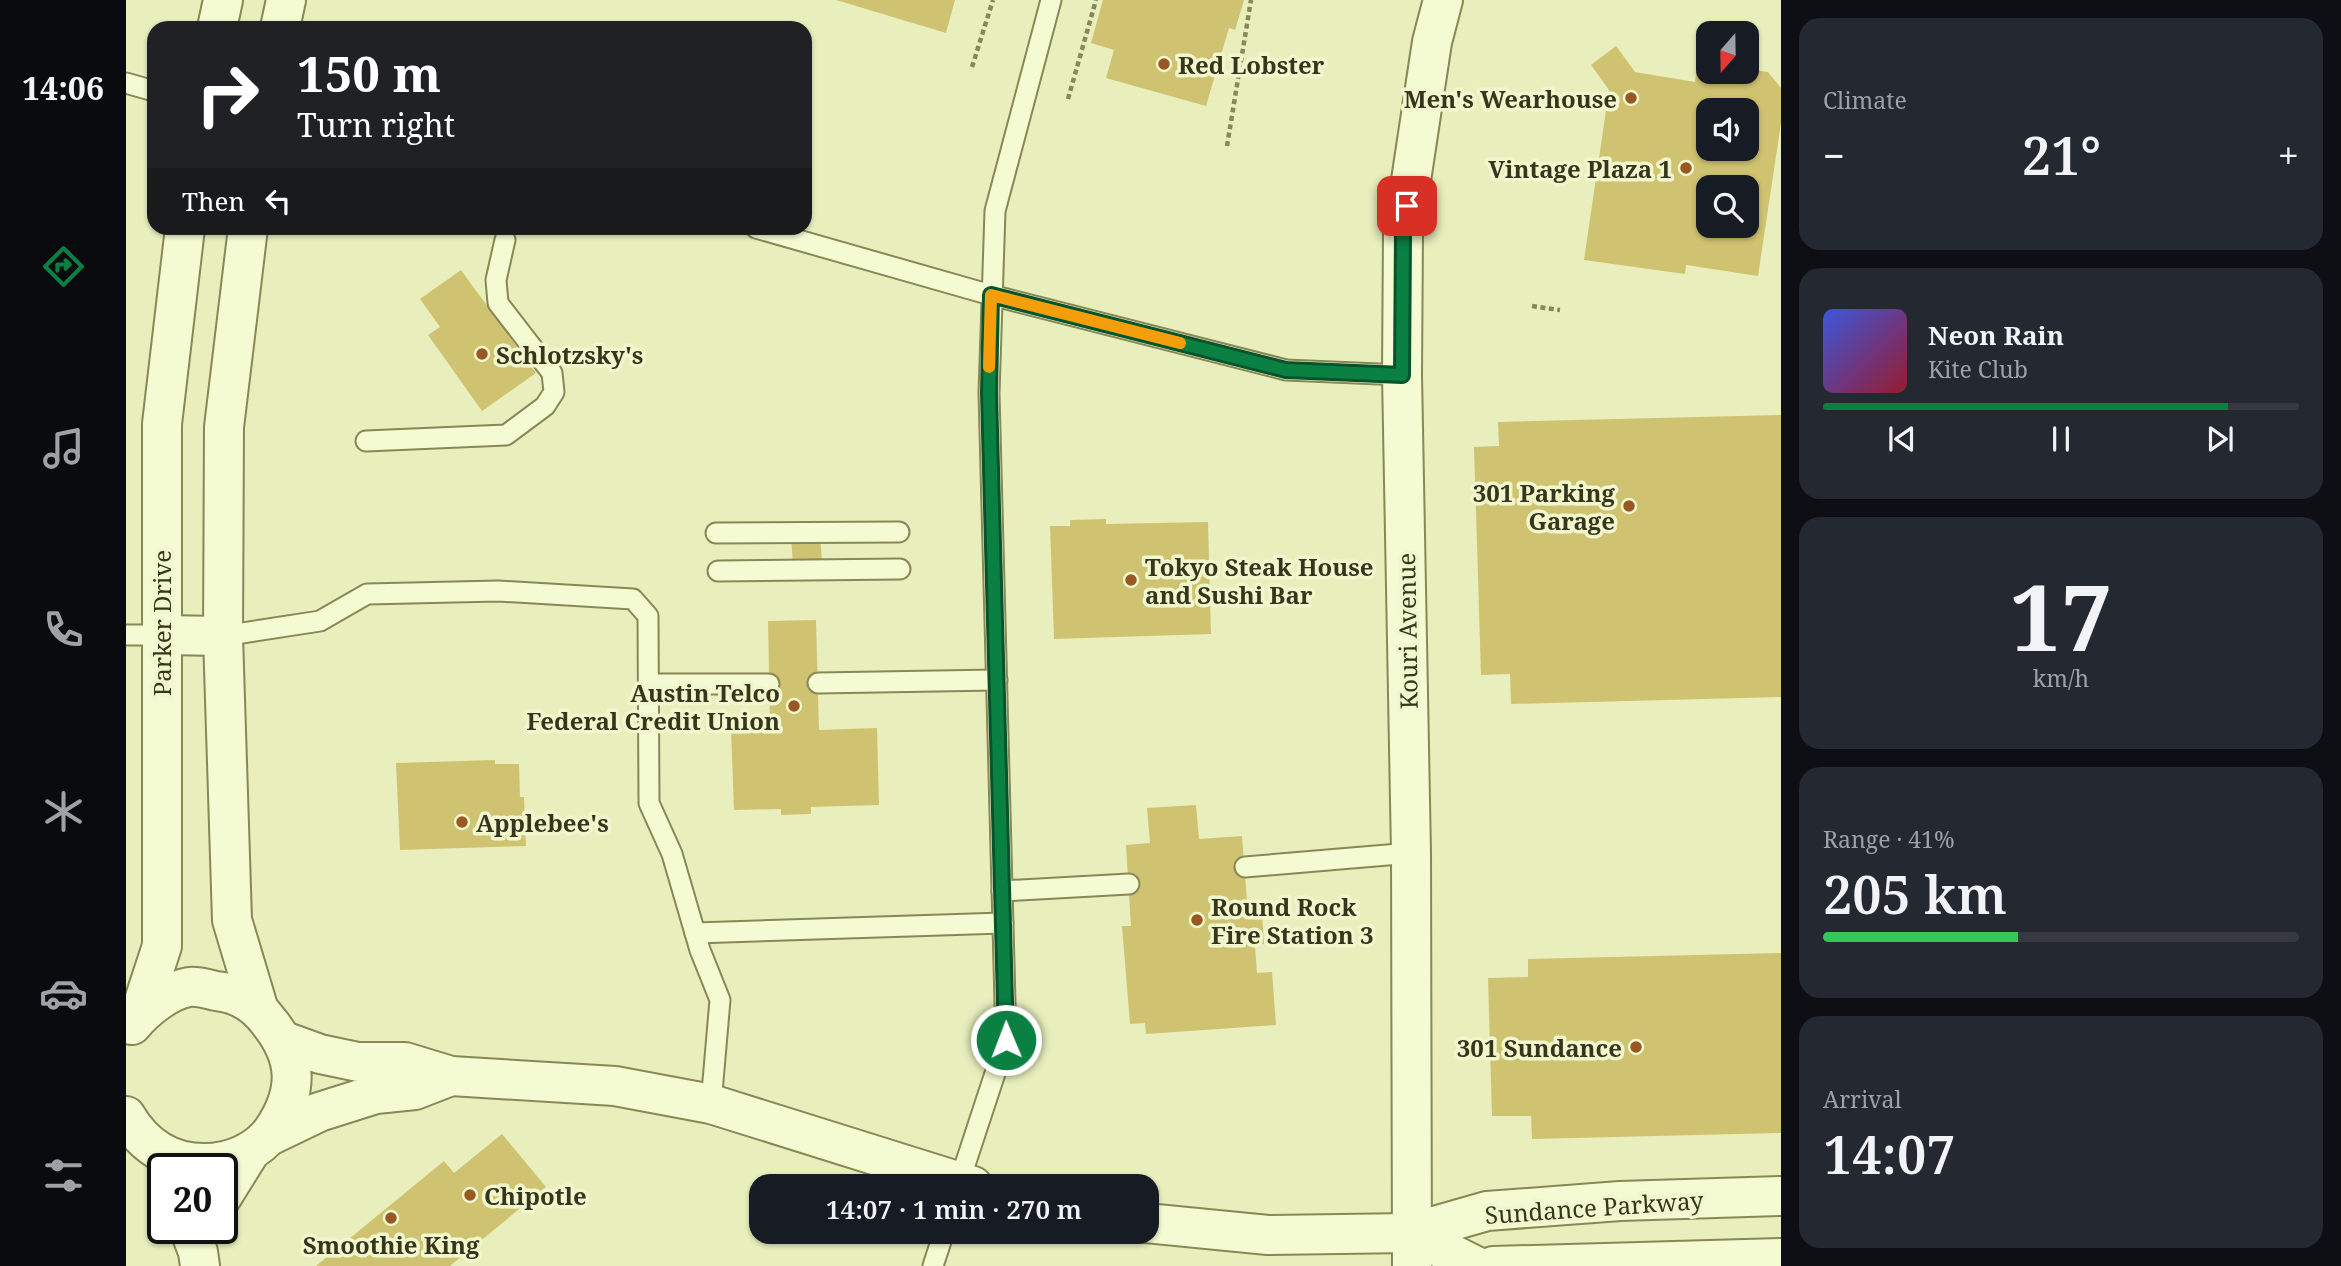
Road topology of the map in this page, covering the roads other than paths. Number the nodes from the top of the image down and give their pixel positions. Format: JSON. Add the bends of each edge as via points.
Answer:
{"nodes":[{"id":1,"x":223,"y":0,"type":"edge"},
{"id":2,"x":286,"y":0,"type":"edge"},
{"id":3,"x":1051,"y":0,"type":"edge"},
{"id":4,"x":1443,"y":0,"type":"edge"},
{"id":5,"x":218,"y":21,"type":"edge"},
{"id":6,"x":282,"y":21,"type":"edge"},
{"id":7,"x":126,"y":83,"type":"edge"},
{"id":8,"x":147,"y":89,"type":"edge"},
{"id":9,"x":184,"y":235,"type":"edge"},
{"id":10,"x":247,"y":235,"type":"edge"},
{"id":11,"x":781,"y":235,"type":"edge"},
{"id":12,"x":505,"y":240,"type":"dead end"},
{"id":13,"x":991,"y":295,"type":"junction"},
{"id":14,"x":1402,"y":375,"type":"junction"},
{"id":15,"x":366,"y":441,"type":"dead end"},
{"id":16,"x":899,"y":532,"type":"dead end"},
{"id":17,"x":716,"y":533,"type":"dead end"},
{"id":18,"x":900,"y":569,"type":"dead end"},
{"id":19,"x":718,"y":571,"type":"dead end"},
{"id":20,"x":144,"y":635,"type":"edge"},
{"id":21,"x":223,"y":636,"type":"junction"},
{"id":22,"x":997,"y":680,"type":"junction"},
{"id":23,"x":818,"y":683,"type":"dead end"},
{"id":24,"x":650,"y":684,"type":"junction"},
{"id":25,"x":769,"y":684,"type":"dead end"},
{"id":26,"x":1411,"y":852,"type":"junction"},
{"id":27,"x":1245,"y":867,"type":"dead end"},
{"id":28,"x":1129,"y":884,"type":"dead end"},
{"id":29,"x":1002,"y":891,"type":"junction"},
{"id":30,"x":1003,"y":923,"type":"junction"},
{"id":31,"x":695,"y":933,"type":"junction"},
{"id":32,"x":258,"y":1007,"type":"junction"},
{"id":33,"x":130,"y":1027,"type":"edge"},
{"id":34,"x":285,"y":1041,"type":"junction"},
{"id":35,"x":451,"y":1076,"type":"junction"},
{"id":36,"x":711,"y":1104,"type":"junction"},
{"id":37,"x":142,"y":1139,"type":"edge"},
{"id":38,"x":259,"y":1144,"type":"junction"},
{"id":39,"x":238,"y":1174,"type":"edge"},
{"id":40,"x":930,"y":1174,"type":"edge"},
{"id":41,"x":967,"y":1174,"type":"edge"},
{"id":42,"x":1781,"y":1196,"type":"edge"},
{"id":43,"x":1159,"y":1224,"type":"edge"},
{"id":44,"x":940,"y":1244,"type":"edge"},
{"id":45,"x":1411,"y":1250,"type":"edge"},
{"id":46,"x":1781,"y":1258,"type":"edge"},
{"id":47,"x":933,"y":1266,"type":"edge"},
{"id":48,"x":1476,"y":1266,"type":"edge"},
{"id":49,"x":1493,"y":1266,"type":"edge"}],
"edges":[{"from":1,"to":5,"type":"street"},
{"from":2,"to":6,"type":"street"},
{"from":3,"to":13,"type":"lane","via":[[995,211]]},
{"from":4,"to":14,"type":"street","name":"Kouri Avenue","via":[[1432,42],[1403,233]]},
{"from":7,"to":8,"type":"lane"},
{"from":9,"to":20,"type":"street","name":"Parker Drive"},
{"from":10,"to":21,"type":"street","via":[[224,427]]},
{"from":11,"to":13,"type":"lane"},
{"from":12,"to":15,"type":"lane","via":[[496,280],[498,303],[552,373],[554,392],[544,406],[506,435]]},
{"from":13,"to":14,"type":"lane","via":[[1286,370]]},
{"from":13,"to":22,"type":"lane","via":[[989,393]]},
{"from":14,"to":26,"type":"street","name":"Kouri Avenue"},
{"from":16,"to":17,"type":"lane"},
{"from":18,"to":19,"type":"lane"},
{"from":20,"to":21,"type":"street"},
{"from":20,"to":33,"type":"street","name":"Parker Drive","via":[[162,946]]},
{"from":21,"to":24,"type":"lane","via":[[320,621],[368,594],[498,591],[633,599],[648,616]]},
{"from":21,"to":32,"type":"street","via":[[232,920]]},
{"from":22,"to":23,"type":"lane"},
{"from":22,"to":29,"type":"lane"},
{"from":24,"to":25,"type":"lane"},
{"from":24,"to":31,"type":"lane","via":[[649,803],[672,854]]},
{"from":26,"to":27,"type":"lane"},
{"from":26,"to":45,"type":"street","name":"Kouri Avenue"},
{"from":28,"to":29,"type":"lane"},
{"from":29,"to":30,"type":"lane"},
{"from":30,"to":31,"type":"lane"},
{"from":30,"to":41,"type":"lane","via":[[1006,1040]]},
{"from":31,"to":36,"type":"lane","via":[[720,1000]]},
{"from":32,"to":33,"type":"street","via":[[229,992],[190,987],[165,997]]},
{"from":32,"to":34,"type":"street"},
{"from":34,"to":35,"type":"street","via":[[320,1055],[358,1062],[405,1062]]},
{"from":34,"to":38,"type":"street","via":[[291,1091],[283,1115]]},
{"from":35,"to":36,"type":"street","via":[[615,1086]]},
{"from":35,"to":38,"type":"street","via":[[415,1090],[376,1094],[319,1112]]},
{"from":36,"to":40,"type":"street"},
{"from":37,"to":38,"type":"street","via":[[188,1163],[220,1163]]},
{"from":38,"to":39,"type":"street"},
{"from":42,"to":45,"type":"street","name":"Sundance Parkway","via":[[1486,1211]]},
{"from":43,"to":45,"type":"street","name":"Sundance Parkway"},
{"from":44,"to":47,"type":"lane"},
{"from":45,"to":48,"type":"street","name":"Sundance Parkway"},
{"from":46,"to":49,"type":"street"}]}
